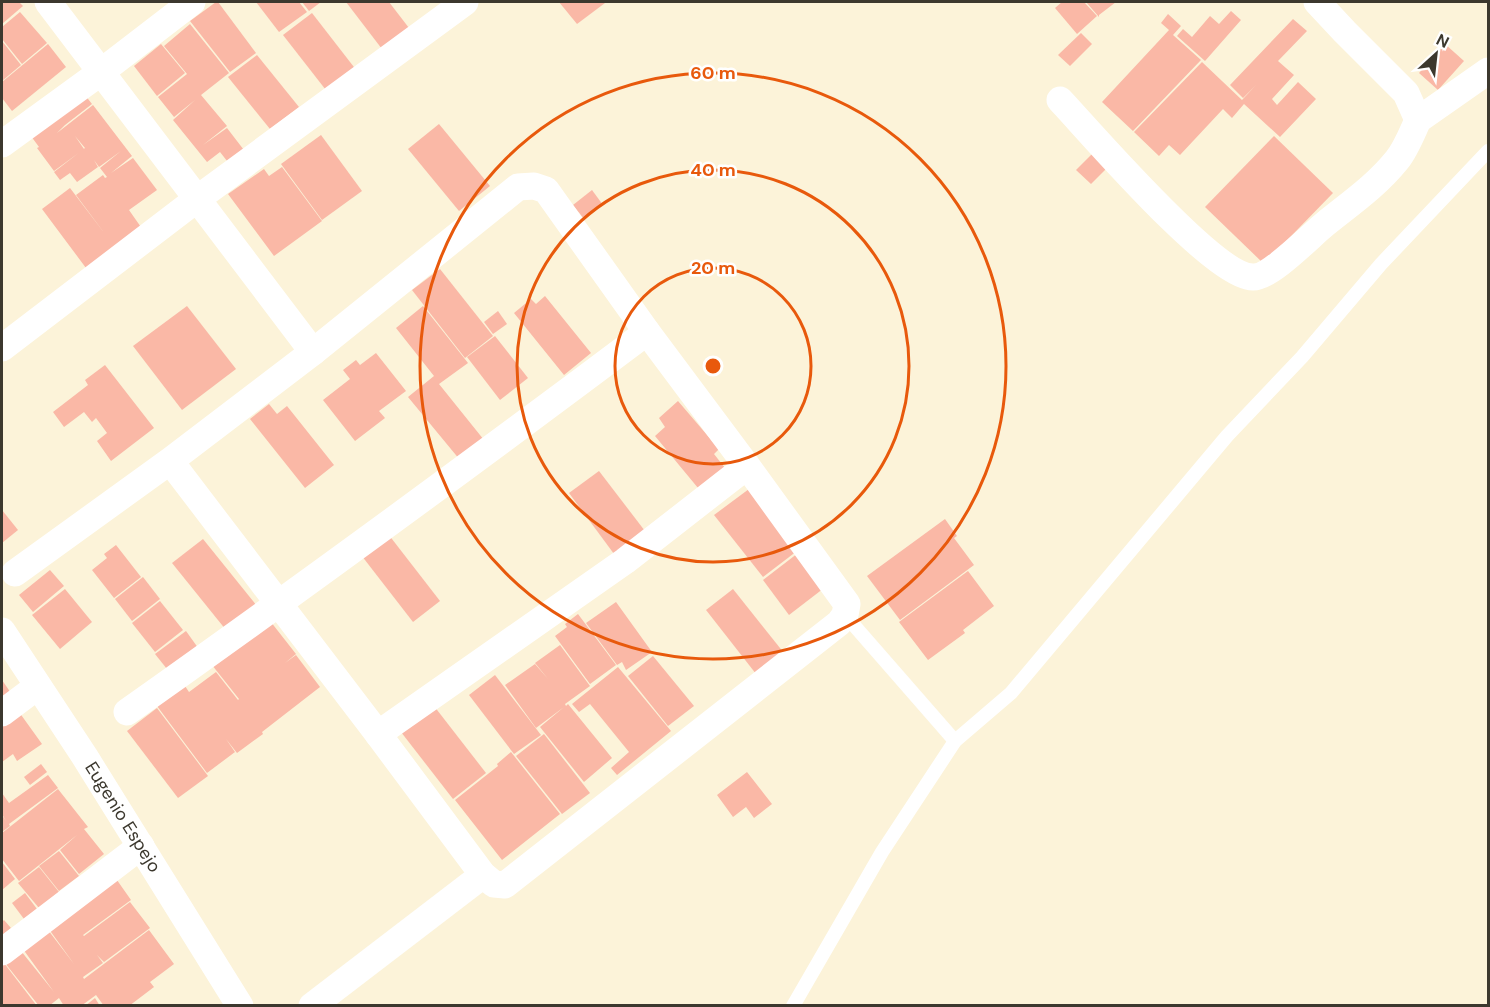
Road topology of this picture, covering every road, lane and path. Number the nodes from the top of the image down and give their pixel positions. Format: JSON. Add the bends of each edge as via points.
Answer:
{"nodes":[{"id":1,"x":48,"y":2,"type":"edge"},
{"id":2,"x":192,"y":2,"type":"edge"},
{"id":3,"x":465,"y":2,"type":"edge"},
{"id":4,"x":1317,"y":2,"type":"edge"},
{"id":5,"x":1488,"y":71,"type":"edge"},
{"id":6,"x":101,"y":72,"type":"junction"},
{"id":7,"x":1060,"y":100,"type":"dead end"},
{"id":8,"x":1418,"y":120,"type":"junction"},
{"id":9,"x":2,"y":144,"type":"edge"},
{"id":10,"x":1488,"y":151,"type":"edge"},
{"id":11,"x":197,"y":199,"type":"junction"},
{"id":12,"x":647,"y":332,"type":"junction"},
{"id":13,"x":2,"y":348,"type":"edge"},
{"id":14,"x":313,"y":352,"type":"junction"},
{"id":15,"x":170,"y":461,"type":"junction"},
{"id":16,"x":747,"y":466,"type":"junction"},
{"id":17,"x":15,"y":573,"type":"dead end"},
{"id":18,"x":279,"y":604,"type":"junction"},
{"id":19,"x":845,"y":615,"type":"junction"},
{"id":20,"x":2,"y":630,"type":"edge"},
{"id":21,"x":38,"y":686,"type":"junction"},
{"id":22,"x":127,"y":712,"type":"dead end"},
{"id":23,"x":2,"y":713,"type":"edge"},
{"id":24,"x":378,"y":734,"type":"junction"},
{"id":25,"x":956,"y":741,"type":"junction"},
{"id":26,"x":141,"y":846,"type":"junction"},
{"id":27,"x":483,"y":875,"type":"junction"},
{"id":28,"x":2,"y":952,"type":"edge"},
{"id":29,"x":229,"y":1001,"type":"edge"},
{"id":30,"x":312,"y":1005,"type":"edge"},
{"id":31,"x":793,"y":1005,"type":"edge"}],
"edges":[{"from":1,"to":6,"type":"street"},
{"from":2,"to":6,"type":"street"},
{"from":3,"to":11,"type":"street"},
{"from":4,"to":8,"type":"street","via":[[1406,93]]},
{"from":5,"to":8,"type":"street"},
{"from":6,"to":9,"type":"street"},
{"from":6,"to":11,"type":"street"},
{"from":7,"to":8,"type":"street","via":[[1164,212],[1216,258],[1253,277],[1268,273],[1368,190],[1398,159]]},
{"from":10,"to":25,"type":"lane","via":[[1227,436],[1011,693]]},
{"from":11,"to":13,"type":"street"},
{"from":11,"to":14,"type":"street"},
{"from":12,"to":14,"type":"street","via":[[546,190],[534,186],[518,187]]},
{"from":12,"to":16,"type":"street"},
{"from":12,"to":18,"type":"street"},
{"from":14,"to":15,"type":"street"},
{"from":15,"to":17,"type":"street"},
{"from":15,"to":18,"type":"street"},
{"from":16,"to":19,"type":"street","via":[[847,604]]},
{"from":16,"to":24,"type":"street","via":[[625,561]]},
{"from":18,"to":22,"type":"street"},
{"from":18,"to":24,"type":"street"},
{"from":19,"to":25,"type":"lane"},
{"from":19,"to":27,"type":"street","via":[[505,885],[494,884]]},
{"from":20,"to":21,"type":"street","name":"Eugenio Espejo"},
{"from":21,"to":23,"type":"street"},
{"from":21,"to":26,"type":"street","name":"Eugenio Espejo"},
{"from":24,"to":27,"type":"street"},
{"from":25,"to":31,"type":"lane","via":[[882,852]]},
{"from":26,"to":28,"type":"street"},
{"from":26,"to":29,"type":"street","name":"Eugenio Espejo"},
{"from":27,"to":30,"type":"street"}]}
